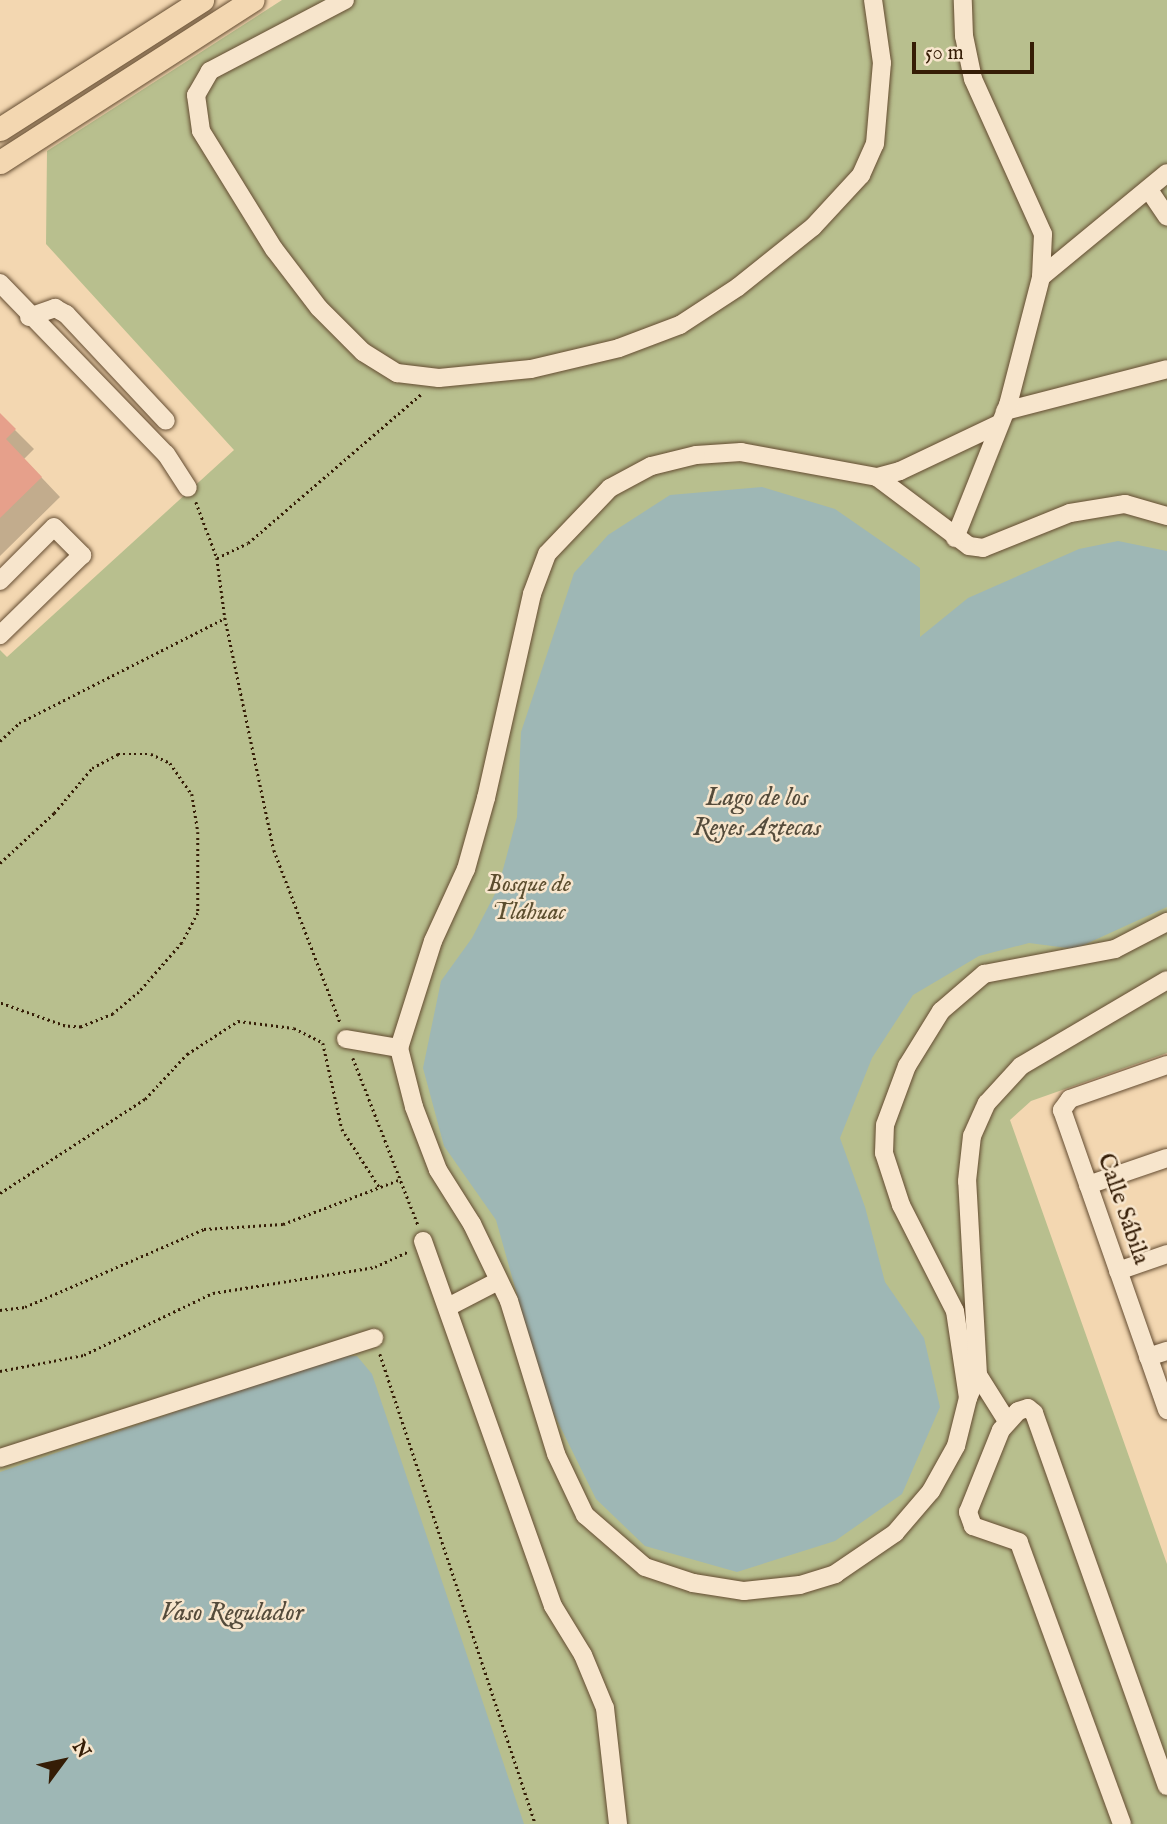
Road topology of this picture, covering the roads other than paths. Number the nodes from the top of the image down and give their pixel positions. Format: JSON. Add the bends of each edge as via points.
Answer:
{"nodes":[{"id":1,"x":202,"y":0,"type":"edge"},
{"id":2,"x":252,"y":0,"type":"edge"},
{"id":3,"x":345,"y":0,"type":"edge"},
{"id":4,"x":873,"y":0,"type":"edge"},
{"id":5,"x":963,"y":0,"type":"edge"},
{"id":6,"x":0,"y":129,"type":"edge"},
{"id":7,"x":0,"y":162,"type":"edge"},
{"id":8,"x":1167,"y":173,"type":"edge"},
{"id":9,"x":1149,"y":190,"type":"junction"},
{"id":10,"x":1167,"y":217,"type":"edge"},
{"id":11,"x":1041,"y":276,"type":"junction"},
{"id":12,"x":0,"y":283,"type":"edge"},
{"id":13,"x":29,"y":317,"type":"junction"},
{"id":14,"x":1167,"y":369,"type":"edge"},
{"id":15,"x":1002,"y":418,"type":"junction"},
{"id":16,"x":166,"y":421,"type":"dead end"},
{"id":17,"x":877,"y":477,"type":"junction"},
{"id":18,"x":188,"y":488,"type":"road end"},
{"id":19,"x":1167,"y":516,"type":"edge"},
{"id":20,"x":955,"y":538,"type":"junction"},
{"id":21,"x":0,"y":581,"type":"edge"},
{"id":22,"x":0,"y":635,"type":"edge"},
{"id":23,"x":1167,"y":922,"type":"edge"},
{"id":24,"x":1167,"y":981,"type":"edge"},
{"id":25,"x":346,"y":1039,"type":"road end"},
{"id":26,"x":399,"y":1048,"type":"junction"},
{"id":27,"x":1167,"y":1065,"type":"edge"},
{"id":28,"x":1167,"y":1158,"type":"edge"},
{"id":29,"x":1088,"y":1185,"type":"junction"},
{"id":30,"x":423,"y":1241,"type":"road end"},
{"id":31,"x":1167,"y":1254,"type":"edge"},
{"id":32,"x":1118,"y":1271,"type":"junction"},
{"id":33,"x":498,"y":1281,"type":"junction"},
{"id":34,"x":448,"y":1307,"type":"junction"},
{"id":35,"x":374,"y":1338,"type":"road end"},
{"id":36,"x":1167,"y":1351,"type":"edge"},
{"id":37,"x":1148,"y":1357,"type":"junction"},
{"id":38,"x":978,"y":1375,"type":"junction"},
{"id":39,"x":968,"y":1398,"type":"junction"},
{"id":40,"x":1167,"y":1410,"type":"edge"},
{"id":41,"x":1007,"y":1421,"type":"junction"},
{"id":42,"x":0,"y":1458,"type":"edge"},
{"id":43,"x":1167,"y":1786,"type":"edge"},
{"id":44,"x":618,"y":1824,"type":"edge"},
{"id":45,"x":1122,"y":1824,"type":"edge"}],
"edges":[{"from":1,"to":6,"type":"main road"},
{"from":2,"to":7,"type":"main road"},
{"from":3,"to":4,"type":"street","via":[[210,71],[196,95],[201,131],[274,248],[319,308],[363,352],[397,373],[439,378],[531,369],[618,348],[680,325],[813,227],[861,174],[875,144],[883,63]]},
{"from":5,"to":11,"type":"street","via":[[964,36],[973,79],[1043,234]]},
{"from":8,"to":9,"type":"street"},
{"from":9,"to":10,"type":"street"},
{"from":9,"to":11,"type":"street"},
{"from":11,"to":15,"type":"street"},
{"from":12,"to":13,"type":"street"},
{"from":13,"to":16,"type":"street","via":[[55,308],[66,314]]},
{"from":13,"to":18,"type":"street","via":[[166,454]]},
{"from":14,"to":15,"type":"street"},
{"from":15,"to":17,"type":"street","via":[[900,471]]},
{"from":15,"to":20,"type":"street"},
{"from":17,"to":20,"type":"street"},
{"from":17,"to":26,"type":"street","via":[[741,452],[696,454],[651,466],[610,488],[573,522],[547,554],[532,594],[466,869],[433,941]]},
{"from":19,"to":20,"type":"street","via":[[1125,504],[1070,513],[983,548]]},
{"from":21,"to":22,"type":"street","via":[[54,527],[82,555]]},
{"from":23,"to":39,"type":"street","via":[[1104,952],[984,974],[930,1027],[893,1099],[884,1153],[891,1182],[955,1311]]},
{"from":24,"to":38,"type":"street","via":[[1021,1066],[987,1103],[972,1136],[967,1181]]},
{"from":25,"to":26,"type":"street"},
{"from":26,"to":33,"type":"street","via":[[414,1108],[438,1170],[472,1224]]},
{"from":27,"to":29,"type":"street","name":"Calle Sábila","via":[[1063,1104]]},
{"from":28,"to":29,"type":"street"},
{"from":29,"to":32,"type":"street","name":"Calle Sábila"},
{"from":30,"to":34,"type":"street"},
{"from":31,"to":32,"type":"street"},
{"from":32,"to":37,"type":"street","name":"Calle Sábila"},
{"from":33,"to":34,"type":"street"},
{"from":33,"to":39,"type":"street","via":[[509,1301],[556,1454],[584,1516],[645,1567],[693,1583],[744,1591],[800,1585],[835,1574],[895,1533],[931,1491],[956,1446]]},
{"from":34,"to":44,"type":"street","via":[[553,1606],[583,1655],[605,1707]]},
{"from":35,"to":42,"type":"street"},
{"from":36,"to":37,"type":"street"},
{"from":37,"to":40,"type":"street","name":"Calle Sábila"},
{"from":38,"to":39,"type":"street"},
{"from":38,"to":41,"type":"street"},
{"from":41,"to":43,"type":"street","via":[[1028,1408],[1034,1413]]},
{"from":41,"to":45,"type":"street","via":[[968,1512],[972,1526],[1019,1542]]}]}
